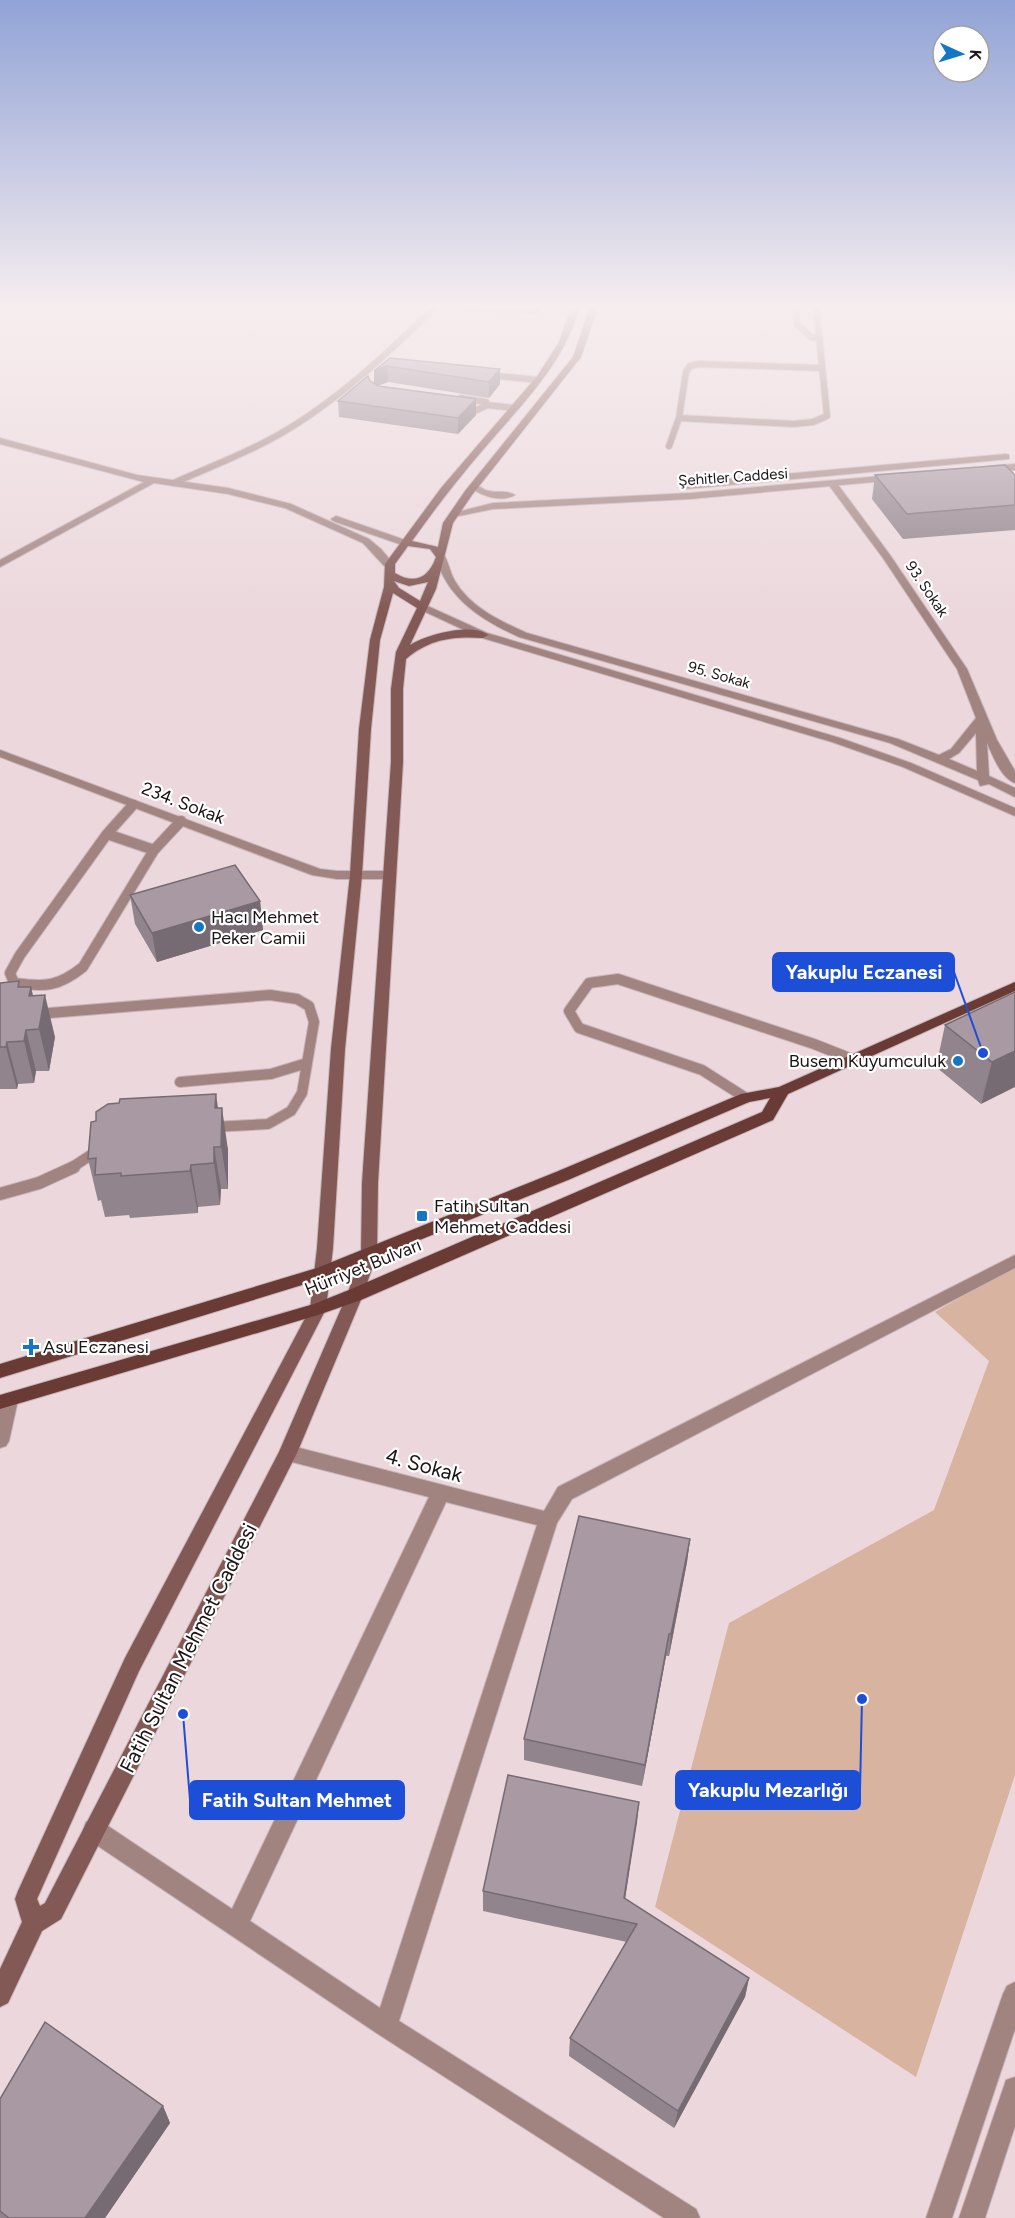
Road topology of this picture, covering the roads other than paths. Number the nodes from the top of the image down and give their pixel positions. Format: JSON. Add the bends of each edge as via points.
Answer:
{"nodes":[{"id":1,"x":321,"y":408,"type":"edge"},
{"id":2,"x":458,"y":408,"type":"edge"},
{"id":3,"x":482,"y":408,"type":"edge"},
{"id":4,"x":510,"y":408,"type":"edge"},
{"id":5,"x":515,"y":408,"type":"joint"},
{"id":6,"x":537,"y":408,"type":"edge"},
{"id":7,"x":681,"y":408,"type":"edge"},
{"id":8,"x":826,"y":408,"type":"edge"},
{"id":9,"x":679,"y":418,"type":"junction"},
{"id":10,"x":0,"y":441,"type":"edge"},
{"id":11,"x":669,"y":446,"type":"dead end"},
{"id":12,"x":1015,"y":457,"type":"edge"},
{"id":13,"x":966,"y":461,"type":"junction"},
{"id":14,"x":1015,"y":467,"type":"edge"},
{"id":15,"x":882,"y":468,"type":"junction"},
{"id":16,"x":945,"y":473,"type":"edge"},
{"id":17,"x":892,"y":478,"type":"junction"},
{"id":18,"x":152,"y":480,"type":"junction"},
{"id":19,"x":174,"y":483,"type":"junction"},
{"id":20,"x":833,"y":484,"type":"junction"},
{"id":21,"x":474,"y":486,"type":"junction"},
{"id":22,"x":592,"y":491,"type":"junction"},
{"id":23,"x":598,"y":500,"type":"junction"},
{"id":24,"x":296,"y":510,"type":"junction"},
{"id":25,"x":454,"y":514,"type":"junction"},
{"id":26,"x":405,"y":543,"type":"junction"},
{"id":27,"x":0,"y":564,"type":"edge"},
{"id":28,"x":439,"y":564,"type":"junction"},
{"id":29,"x":390,"y":572,"type":"junction"},
{"id":30,"x":423,"y":607,"type":"junction"},
{"id":31,"x":483,"y":636,"type":"junction"},
{"id":32,"x":401,"y":657,"type":"junction"},
{"id":33,"x":982,"y":718,"type":"junction"},
{"id":34,"x":820,"y":720,"type":"junction"},
{"id":35,"x":808,"y":732,"type":"junction"},
{"id":36,"x":0,"y":753,"type":"edge"},
{"id":37,"x":940,"y":759,"type":"junction"},
{"id":38,"x":983,"y":777,"type":"junction"},
{"id":39,"x":1015,"y":779,"type":"edge"},
{"id":40,"x":1015,"y":793,"type":"edge"},
{"id":41,"x":993,"y":802,"type":"junction"},
{"id":42,"x":134,"y":804,"type":"junction"},
{"id":43,"x":1015,"y":812,"type":"edge"},
{"id":44,"x":181,"y":821,"type":"junction"},
{"id":45,"x":107,"y":834,"type":"junction"},
{"id":46,"x":154,"y":850,"type":"junction"},
{"id":47,"x":390,"y":874,"type":"junction"},
{"id":48,"x":356,"y":876,"type":"junction"},
{"id":49,"x":1015,"y":986,"type":"edge"},
{"id":50,"x":24,"y":1015,"type":"edge"},
{"id":51,"x":852,"y":1059,"type":"junction"},
{"id":52,"x":307,"y":1063,"type":"junction"},
{"id":53,"x":180,"y":1082,"type":"dead end"},
{"id":54,"x":782,"y":1091,"type":"junction"},
{"id":55,"x":746,"y":1098,"type":"junction"},
{"id":56,"x":200,"y":1128,"type":"edge"},
{"id":57,"x":102,"y":1148,"type":"edge"},
{"id":58,"x":0,"y":1194,"type":"edge"},
{"id":59,"x":369,"y":1254,"type":"junction"},
{"id":60,"x":1015,"y":1261,"type":"edge"},
{"id":61,"x":322,"y":1273,"type":"junction"},
{"id":62,"x":355,"y":1295,"type":"junction"},
{"id":63,"x":318,"y":1309,"type":"junction"},
{"id":64,"x":0,"y":1371,"type":"edge"},
{"id":65,"x":4,"y":1401,"type":"edge"},
{"id":66,"x":0,"y":1441,"type":"edge"},
{"id":67,"x":288,"y":1453,"type":"junction"},
{"id":68,"x":441,"y":1492,"type":"junction"},
{"id":69,"x":548,"y":1520,"type":"junction"},
{"id":70,"x":94,"y":1830,"type":"junction"},
{"id":71,"x":34,"y":1923,"type":"junction"},
{"id":72,"x":236,"y":1925,"type":"junction"},
{"id":73,"x":1015,"y":1994,"type":"edge"},
{"id":74,"x":0,"y":1995,"type":"edge"},
{"id":75,"x":386,"y":2026,"type":"junction"},
{"id":76,"x":1015,"y":2089,"type":"edge"},
{"id":77,"x":687,"y":2218,"type":"edge"},
{"id":78,"x":939,"y":2218,"type":"edge"},
{"id":79,"x":972,"y":2218,"type":"edge"}],
"edges":[{"from":1,"to":19,"type":"lane","via":[[288,430]]},
{"from":2,"to":3,"type":"lane"},
{"from":4,"to":5,"type":"lane"},
{"from":5,"to":26,"type":"main road","via":[[444,490]]},
{"from":6,"to":21,"type":"main road","name":"Fatih Sultan Mehmet Caddesi"},
{"from":7,"to":9,"type":"lane"},
{"from":8,"to":9,"type":"lane","via":[[827,416],[794,424]]},
{"from":9,"to":11,"type":"lane"},
{"from":10,"to":18,"type":"street"},
{"from":12,"to":13,"type":"street","name":"Şehitler Caddesi"},
{"from":13,"to":14,"type":"street","via":[[976,471]]},
{"from":13,"to":15,"type":"street","name":"Şehitler Caddesi"},
{"from":15,"to":17,"type":"street"},
{"from":15,"to":22,"type":"street","name":"Şehitler Caddesi"},
{"from":16,"to":17,"type":"street","name":"Şehitler Caddesi"},
{"from":17,"to":20,"type":"street","name":"Şehitler Caddesi"},
{"from":18,"to":19,"type":"street"},
{"from":18,"to":27,"type":"street"},
{"from":19,"to":24,"type":"street","via":[[257,497]]},
{"from":20,"to":23,"type":"street","name":"Şehitler Caddesi"},
{"from":20,"to":33,"type":"street","name":"93. Sokak","via":[[951,651]]},
{"from":21,"to":22,"type":"street","name":"Şehitler Caddesi","via":[[490,495]]},
{"from":21,"to":25,"type":"main road","name":"Fatih Sultan Mehmet Caddesi"},
{"from":22,"to":23,"type":"street"},
{"from":23,"to":25,"type":"street","name":"Şehitler Caddesi","via":[[493,506]]},
{"from":24,"to":26,"type":"street","via":[[363,526]]},
{"from":24,"to":29,"type":"street","via":[[366,541],[378,551]]},
{"from":25,"to":28,"type":"main road","name":"Fatih Sultan Mehmet Caddesi","via":[[448,523]]},
{"from":26,"to":28,"type":"main road","via":[[433,547]]},
{"from":26,"to":29,"type":"main road"},
{"from":28,"to":29,"type":"main road","via":[[426,582],[407,583]]},
{"from":28,"to":30,"type":"main road","name":"Fatih Sultan Mehmet Caddesi"},
{"from":28,"to":34,"type":"street","name":"95. Sokak","via":[[458,594],[507,629]]},
{"from":29,"to":30,"type":"main road","via":[[395,590]]},
{"from":29,"to":48,"type":"main road","via":[[375,640],[365,729]]},
{"from":30,"to":31,"type":"street","name":"95. Sokak"},
{"from":30,"to":32,"type":"main road","name":"Fatih Sultan Mehmet Caddesi"},
{"from":31,"to":32,"type":"main road","via":[[459,633],[430,638],[412,646]]},
{"from":31,"to":35,"type":"street","name":"95. Sokak"},
{"from":32,"to":47,"type":"main road","name":"Fatih Sultan Mehmet Caddesi"},
{"from":33,"to":37,"type":"street","via":[[955,751]]},
{"from":33,"to":38,"type":"street"},
{"from":33,"to":39,"type":"street","name":"93. Sokak","via":[[991,741]]},
{"from":34,"to":35,"type":"street"},
{"from":34,"to":37,"type":"street","name":"95. Sokak"},
{"from":35,"to":41,"type":"street","name":"95. Sokak","via":[[907,765]]},
{"from":36,"to":42,"type":"street","name":"234. Sokak"},
{"from":37,"to":38,"type":"street","name":"95. Sokak"},
{"from":38,"to":40,"type":"street","name":"95. Sokak"},
{"from":38,"to":41,"type":"street"},
{"from":41,"to":43,"type":"street","name":"95. Sokak"},
{"from":42,"to":44,"type":"street","name":"234. Sokak"},
{"from":42,"to":45,"type":"lane"},
{"from":44,"to":46,"type":"lane"},
{"from":44,"to":48,"type":"street","name":"234. Sokak","via":[[317,872]]},
{"from":45,"to":46,"type":"lane"},
{"from":45,"to":46,"type":"lane","via":[[20,955],[10,973],[14,983],[47,987],[68,981],[83,967]]},
{"from":47,"to":48,"type":"street","name":"234. Sokak"},
{"from":47,"to":59,"type":"main road","name":"Fatih Sultan Mehmet Caddesi"},
{"from":48,"to":61,"type":"main road","via":[[338,1049]]},
{"from":49,"to":51,"type":"main road","name":"Hürriyet Bulvarı"},
{"from":50,"to":52,"type":"lane","via":[[270,995],[297,999],[309,1006],[314,1022]]},
{"from":51,"to":54,"type":"main road","name":"Hürriyet Bulvarı"},
{"from":51,"to":55,"type":"lane","via":[[618,979],[590,983],[569,1011],[579,1028],[702,1070]]},
{"from":52,"to":53,"type":"lane","via":[[271,1074]]},
{"from":52,"to":56,"type":"lane","via":[[302,1094],[291,1111],[268,1124]]},
{"from":54,"to":55,"type":"main road","name":"Hürriyet Bulvarı"},
{"from":54,"to":62,"type":"main road","name":"Hürriyet Bulvarı","via":[[768,1116]]},
{"from":55,"to":59,"type":"main road","name":"Hürriyet Bulvarı"},
{"from":57,"to":58,"type":"lane","via":[[45,1182]]},
{"from":59,"to":61,"type":"main road","name":"Hürriyet Bulvarı"},
{"from":59,"to":62,"type":"main road","name":"Fatih Sultan Mehmet Caddesi"},
{"from":60,"to":69,"type":"street","via":[[565,1493]]},
{"from":61,"to":63,"type":"main road"},
{"from":61,"to":64,"type":"main road","name":"Hürriyet Bulvarı"},
{"from":62,"to":63,"type":"main road","name":"Hürriyet Bulvarı"},
{"from":62,"to":67,"type":"main road","name":"Fatih Sultan Mehmet Caddesi"},
{"from":63,"to":65,"type":"main road","name":"Hürriyet Bulvarı"},
{"from":63,"to":71,"type":"main road","name":"Fatih Sultan Mehmet Caddesi","via":[[132,1665],[26,1899]]},
{"from":65,"to":66,"type":"street"},
{"from":67,"to":68,"type":"street","name":"4. Sokak"},
{"from":67,"to":70,"type":"main road","name":"Fatih Sultan Mehmet Caddesi"},
{"from":68,"to":69,"type":"street","name":"4. Sokak"},
{"from":68,"to":72,"type":"street"},
{"from":69,"to":75,"type":"street"},
{"from":70,"to":71,"type":"main road","name":"Fatih Sultan Mehmet Caddesi","via":[[53,1911]]},
{"from":70,"to":72,"type":"street"},
{"from":71,"to":74,"type":"main road","name":"Fatih Sultan Mehmet Caddesi"},
{"from":72,"to":75,"type":"street"},
{"from":73,"to":78,"type":"street"},
{"from":75,"to":77,"type":"street"},
{"from":76,"to":79,"type":"street"}]}
